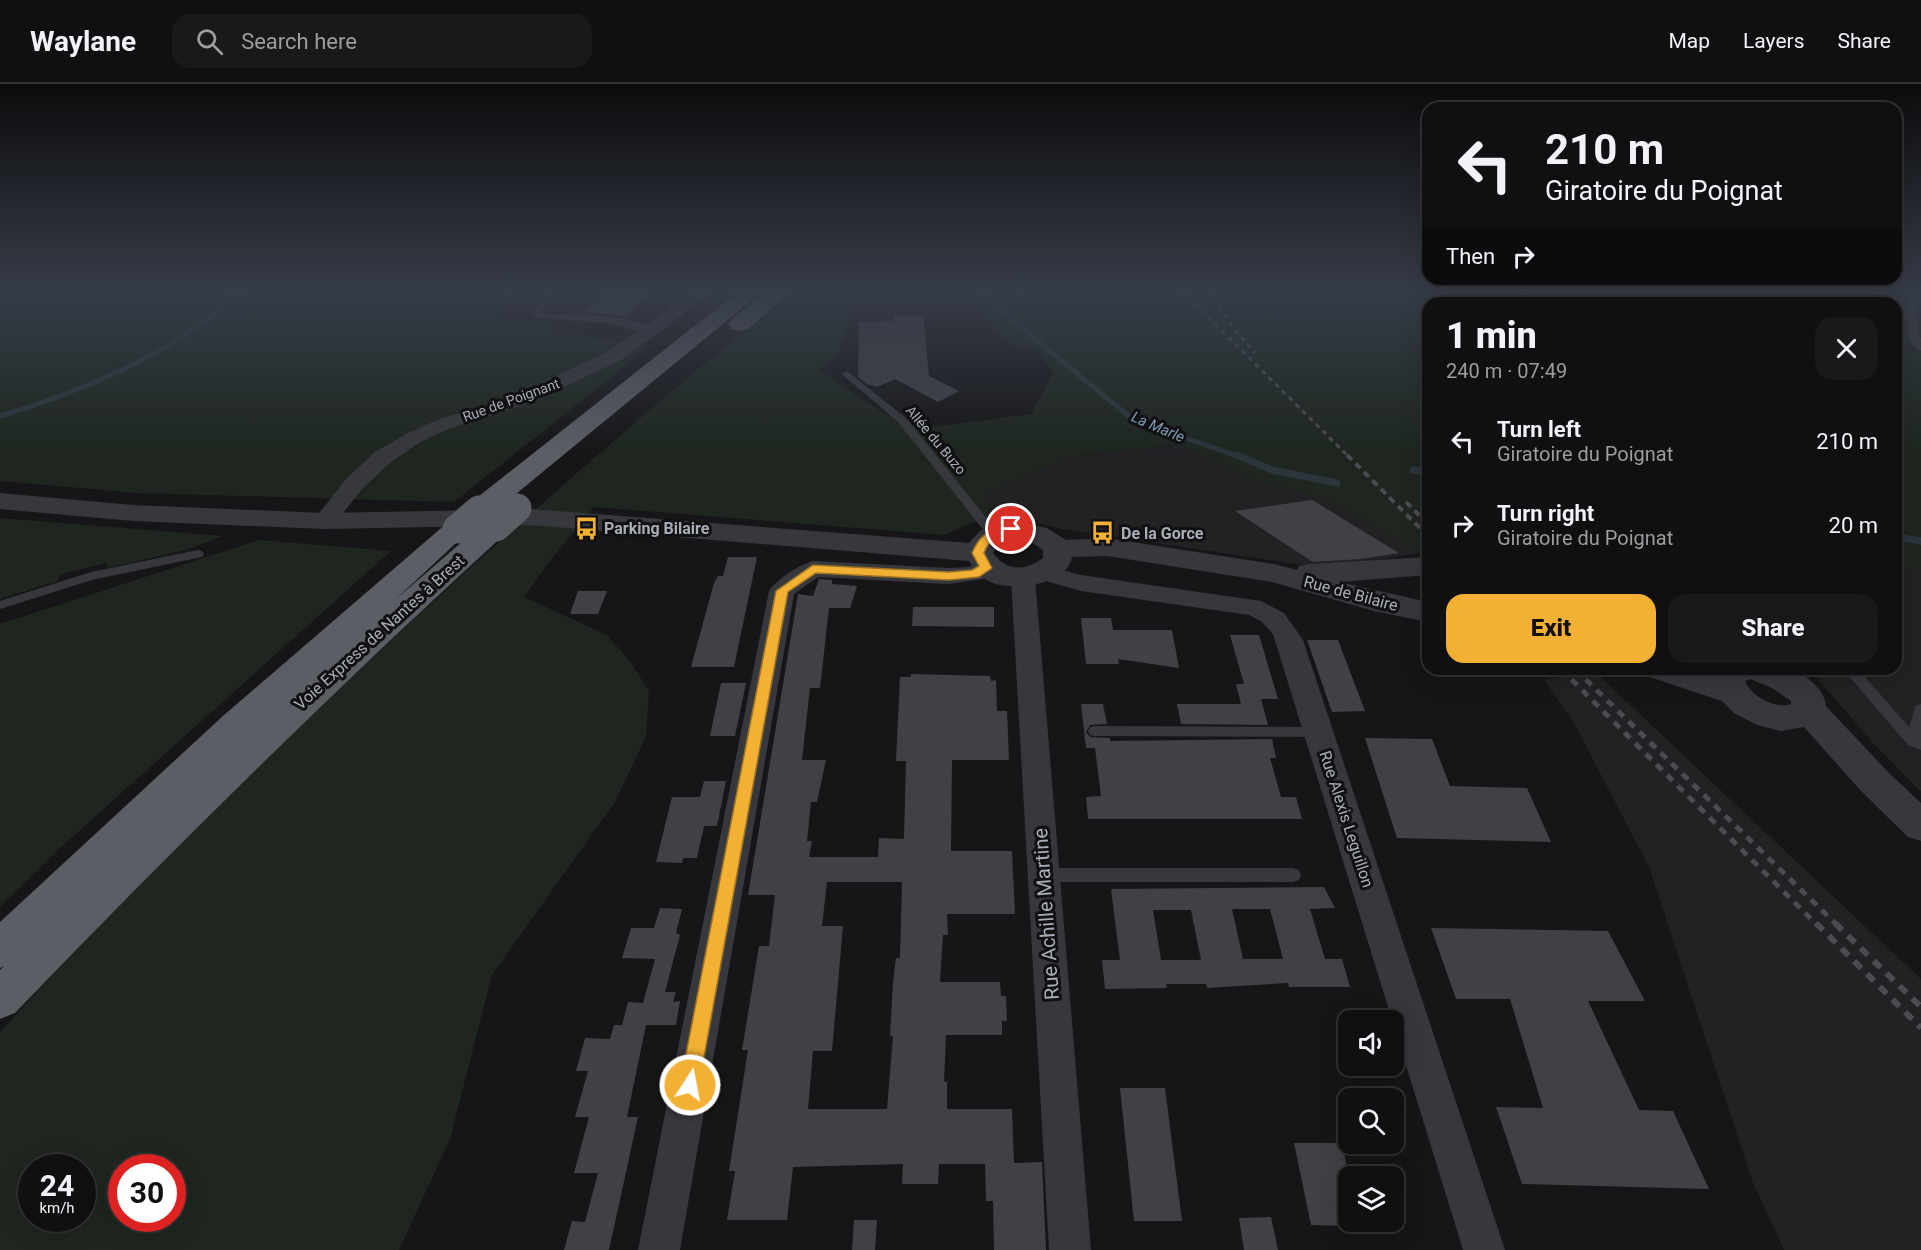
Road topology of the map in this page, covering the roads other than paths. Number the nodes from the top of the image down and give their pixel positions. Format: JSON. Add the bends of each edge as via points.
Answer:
{"nodes":[{"id":1,"x":632,"y":344,"type":"edge"},
{"id":2,"x":691,"y":344,"type":"edge"},
{"id":3,"x":714,"y":344,"type":"edge"},
{"id":4,"x":848,"y":374,"type":"dead end"},
{"id":5,"x":0,"y":501,"type":"edge"},
{"id":6,"x":487,"y":519,"type":"junction"},
{"id":7,"x":324,"y":521,"type":"junction"},
{"id":8,"x":986,"y":552,"type":"junction"},
{"id":9,"x":198,"y":554,"type":"dead end"},
{"id":10,"x":1422,"y":566,"type":"edge"},
{"id":11,"x":1042,"y":567,"type":"junction"},
{"id":12,"x":1274,"y":573,"type":"junction"},
{"id":13,"x":0,"y":605,"type":"edge"},
{"id":14,"x":1422,"y":611,"type":"edge"},
{"id":15,"x":1749,"y":675,"type":"edge"},
{"id":16,"x":1752,"y":675,"type":"edge"},
{"id":17,"x":1855,"y":675,"type":"edge"},
{"id":18,"x":1921,"y":709,"type":"edge"},
{"id":19,"x":1799,"y":713,"type":"junction"},
{"id":20,"x":1095,"y":731,"type":"dead end"},
{"id":21,"x":1319,"y":732,"type":"junction"},
{"id":22,"x":1917,"y":743,"type":"edge"},
{"id":23,"x":1921,"y":826,"type":"edge"},
{"id":24,"x":1044,"y":875,"type":"junction"},
{"id":25,"x":1293,"y":875,"type":"dead end"},
{"id":26,"x":0,"y":949,"type":"edge"},
{"id":27,"x":0,"y":999,"type":"edge"},
{"id":28,"x":659,"y":1250,"type":"edge"},
{"id":29,"x":1070,"y":1250,"type":"edge"},
{"id":30,"x":1484,"y":1250,"type":"edge"}],
"edges":[{"from":1,"to":7,"type":"street","name":"Rue de Poignant","via":[[520,400],[415,437],[383,456]]},
{"from":2,"to":6,"type":"highway","name":"Voie Express de Nantes à Brest"},
{"from":3,"to":6,"type":"highway","name":"Voie Express de Nantes à Brest"},
{"from":4,"to":8,"type":"lane","name":"Allée du Buzo","via":[[902,420]]},
{"from":5,"to":7,"type":"street","via":[[133,513]]},
{"from":6,"to":26,"type":"highway","name":"Voie Express de Nantes à Brest","via":[[236,724]]},
{"from":6,"to":27,"type":"highway","name":"Voie Express de Nantes à Brest"},
{"from":7,"to":8,"type":"street","via":[[531,517]]},
{"from":8,"to":11,"type":"street","name":"Rue de Bilaire","via":[[1005,577]]},
{"from":8,"to":11,"type":"street","via":[[1011,529],[1034,531],[1049,539]]},
{"from":8,"to":28,"type":"street","via":[[974,574],[813,569],[782,591]]},
{"from":9,"to":13,"type":"lane","via":[[91,576]]},
{"from":10,"to":12,"type":"street","name":"Rue de Bilaire"},
{"from":11,"to":12,"type":"street","name":"Rue de Bilaire","via":[[1107,547]]},
{"from":11,"to":21,"type":"street","name":"Rue Alexis Leguillon","via":[[1081,583],[1268,612],[1281,623],[1290,640]]},
{"from":11,"to":24,"type":"street","name":"Rue Achille Martine"},
{"from":12,"to":14,"type":"street","name":"Rue de Bilaire"},
{"from":15,"to":19,"type":"street","via":[[1745,704],[1764,714]]},
{"from":16,"to":19,"type":"street","via":[[1798,688],[1808,702]]},
{"from":17,"to":22,"type":"lane"},
{"from":18,"to":22,"type":"lane"},
{"from":19,"to":23,"type":"street"},
{"from":20,"to":21,"type":"lane"},
{"from":21,"to":30,"type":"street","name":"Rue Alexis Leguillon"},
{"from":24,"to":25,"type":"lane"},
{"from":24,"to":29,"type":"street","name":"Rue Achille Martine"}]}
